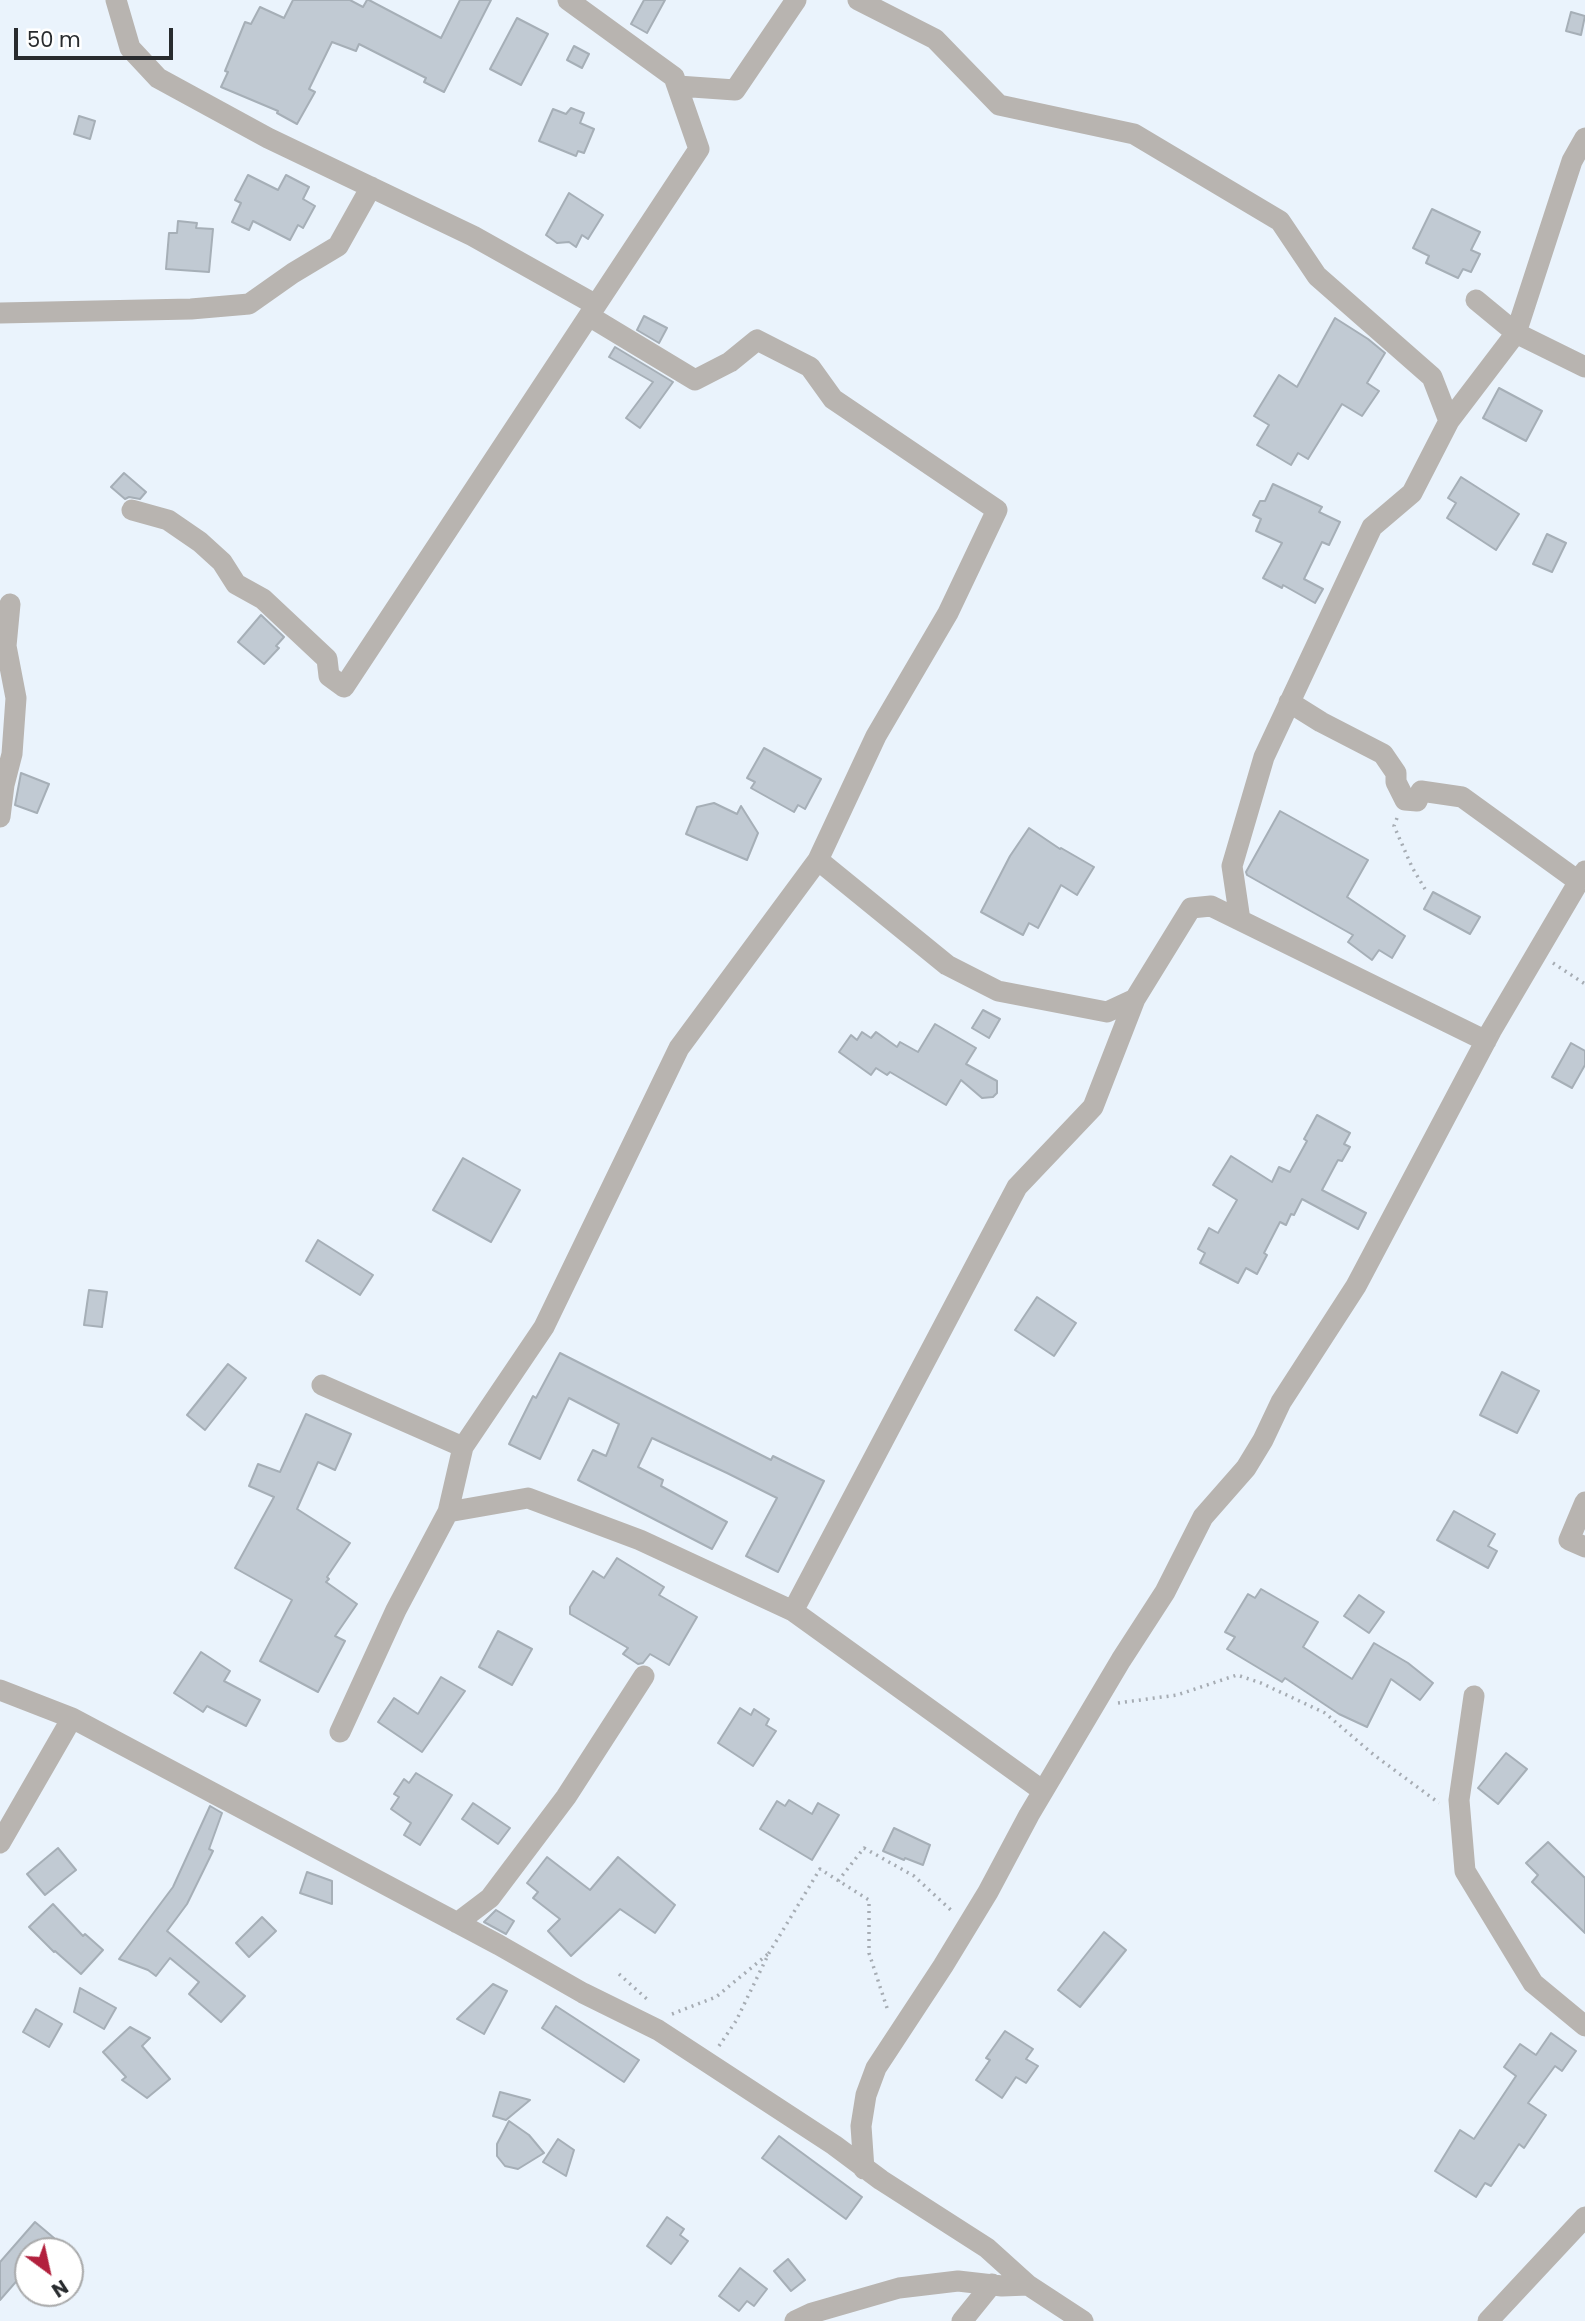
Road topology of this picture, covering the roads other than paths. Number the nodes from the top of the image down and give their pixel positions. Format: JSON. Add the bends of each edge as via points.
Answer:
{"nodes":[{"id":1,"x":116,"y":0,"type":"edge"},
{"id":2,"x":568,"y":0,"type":"edge"},
{"id":3,"x":796,"y":0,"type":"edge"},
{"id":4,"x":858,"y":0,"type":"edge"},
{"id":5,"x":678,"y":86,"type":"junction"},
{"id":6,"x":1585,"y":138,"type":"edge"},
{"id":7,"x":372,"y":187,"type":"junction"},
{"id":8,"x":1476,"y":300,"type":"dead end"},
{"id":9,"x":592,"y":310,"type":"junction"},
{"id":10,"x":0,"y":313,"type":"edge"},
{"id":11,"x":1516,"y":333,"type":"junction"},
{"id":12,"x":1585,"y":367,"type":"edge"},
{"id":13,"x":1449,"y":421,"type":"junction"},
{"id":14,"x":132,"y":510,"type":"dead end"},
{"id":15,"x":10,"y":604,"type":"dead end"},
{"id":16,"x":1289,"y":702,"type":"junction"},
{"id":17,"x":0,"y":817,"type":"edge"},
{"id":18,"x":818,"y":860,"type":"junction"},
{"id":19,"x":1581,"y":876,"type":"edge"},
{"id":20,"x":1240,"y":920,"type":"junction"},
{"id":21,"x":1135,"y":999,"type":"junction"},
{"id":22,"x":1486,"y":1041,"type":"junction"},
{"id":23,"x":321,"y":1385,"type":"dead end"},
{"id":24,"x":463,"y":1447,"type":"junction"},
{"id":25,"x":1585,"y":1502,"type":"edge"},
{"id":26,"x":448,"y":1512,"type":"junction"},
{"id":27,"x":1585,"y":1547,"type":"edge"},
{"id":28,"x":793,"y":1611,"type":"junction"},
{"id":29,"x":644,"y":1676,"type":"dead end"},
{"id":30,"x":0,"y":1690,"type":"edge"},
{"id":31,"x":1474,"y":1696,"type":"dead end"},
{"id":32,"x":72,"y":1718,"type":"junction"},
{"id":33,"x":340,"y":1732,"type":"dead end"},
{"id":34,"x":1043,"y":1791,"type":"junction"},
{"id":35,"x":0,"y":1843,"type":"edge"},
{"id":36,"x":457,"y":1923,"type":"junction"},
{"id":37,"x":1585,"y":2026,"type":"edge"},
{"id":38,"x":860,"y":2126,"type":"junction"},
{"id":39,"x":834,"y":2145,"type":"junction"},
{"id":40,"x":864,"y":2169,"type":"junction"},
{"id":41,"x":1585,"y":2217,"type":"edge"},
{"id":42,"x":992,"y":2284,"type":"junction"},
{"id":43,"x":1028,"y":2285,"type":"junction"},
{"id":44,"x":795,"y":2321,"type":"edge"},
{"id":45,"x":962,"y":2321,"type":"edge"},
{"id":46,"x":1083,"y":2321,"type":"edge"},
{"id":47,"x":1488,"y":2321,"type":"edge"}],
"edges":[{"from":1,"to":7,"type":"street","via":[[130,48],[158,78],[268,138]]},
{"from":2,"to":5,"type":"street","via":[[674,77]]},
{"from":3,"to":5,"type":"street","via":[[735,90]]},
{"from":4,"to":13,"type":"street","via":[[935,39],[999,105],[1134,134],[1280,221],[1317,276],[1432,377]]},
{"from":5,"to":9,"type":"street","via":[[699,149]]},
{"from":6,"to":11,"type":"street","via":[[1572,161]]},
{"from":7,"to":9,"type":"street","via":[[473,236]]},
{"from":7,"to":10,"type":"street","via":[[338,246],[249,304]]},
{"from":8,"to":11,"type":"street"},
{"from":9,"to":14,"type":"street","via":[[344,687],[329,676],[327,659],[263,599],[236,584],[222,562],[200,542],[168,520]]},
{"from":9,"to":18,"type":"street","via":[[695,380],[730,362],[757,340],[810,367],[833,399],[996,510],[948,613],[876,736]]},
{"from":11,"to":12,"type":"street"},
{"from":11,"to":13,"type":"street"},
{"from":13,"to":16,"type":"street","via":[[1412,493],[1372,527]]},
{"from":15,"to":17,"type":"street","via":[[6,646],[16,698]]},
{"from":16,"to":19,"type":"street","via":[[1384,754],[1405,800],[1417,801],[1421,792],[1462,797]]},
{"from":16,"to":20,"type":"street","via":[[1264,757],[1231,866]]},
{"from":18,"to":21,"type":"street","via":[[947,965],[998,991],[1107,1012]]},
{"from":18,"to":24,"type":"street","via":[[679,1048],[544,1326]]},
{"from":19,"to":22,"type":"street"},
{"from":20,"to":21,"type":"street","via":[[1211,906],[1191,908]]},
{"from":20,"to":22,"type":"street"},
{"from":21,"to":28,"type":"street","via":[[1093,1107],[1017,1186]]},
{"from":22,"to":34,"type":"street","via":[[1356,1286],[1281,1402],[1245,1468],[1203,1517],[1165,1592]]},
{"from":23,"to":24,"type":"street"},
{"from":24,"to":26,"type":"street"},
{"from":25,"to":27,"type":"street","via":[[1569,1539]]},
{"from":26,"to":28,"type":"street","via":[[528,1499],[640,1540]]},
{"from":26,"to":33,"type":"street"},
{"from":28,"to":34,"type":"street"},
{"from":29,"to":36,"type":"street","via":[[566,1797],[490,1898]]},
{"from":30,"to":32,"type":"street"},
{"from":31,"to":37,"type":"street","via":[[1459,1800],[1465,1871],[1532,1983]]},
{"from":32,"to":35,"type":"street"},
{"from":32,"to":36,"type":"street"},
{"from":34,"to":38,"type":"street","via":[[967,1926],[877,2068]]},
{"from":36,"to":39,"type":"street","via":[[658,2030]]},
{"from":38,"to":39,"type":"street"},
{"from":38,"to":40,"type":"street"},
{"from":39,"to":40,"type":"street"},
{"from":40,"to":43,"type":"street","via":[[987,2248]]},
{"from":41,"to":47,"type":"street"},
{"from":42,"to":43,"type":"street"},
{"from":42,"to":44,"type":"street","via":[[958,2281],[898,2288]]},
{"from":42,"to":45,"type":"street"},
{"from":43,"to":46,"type":"street"}]}
